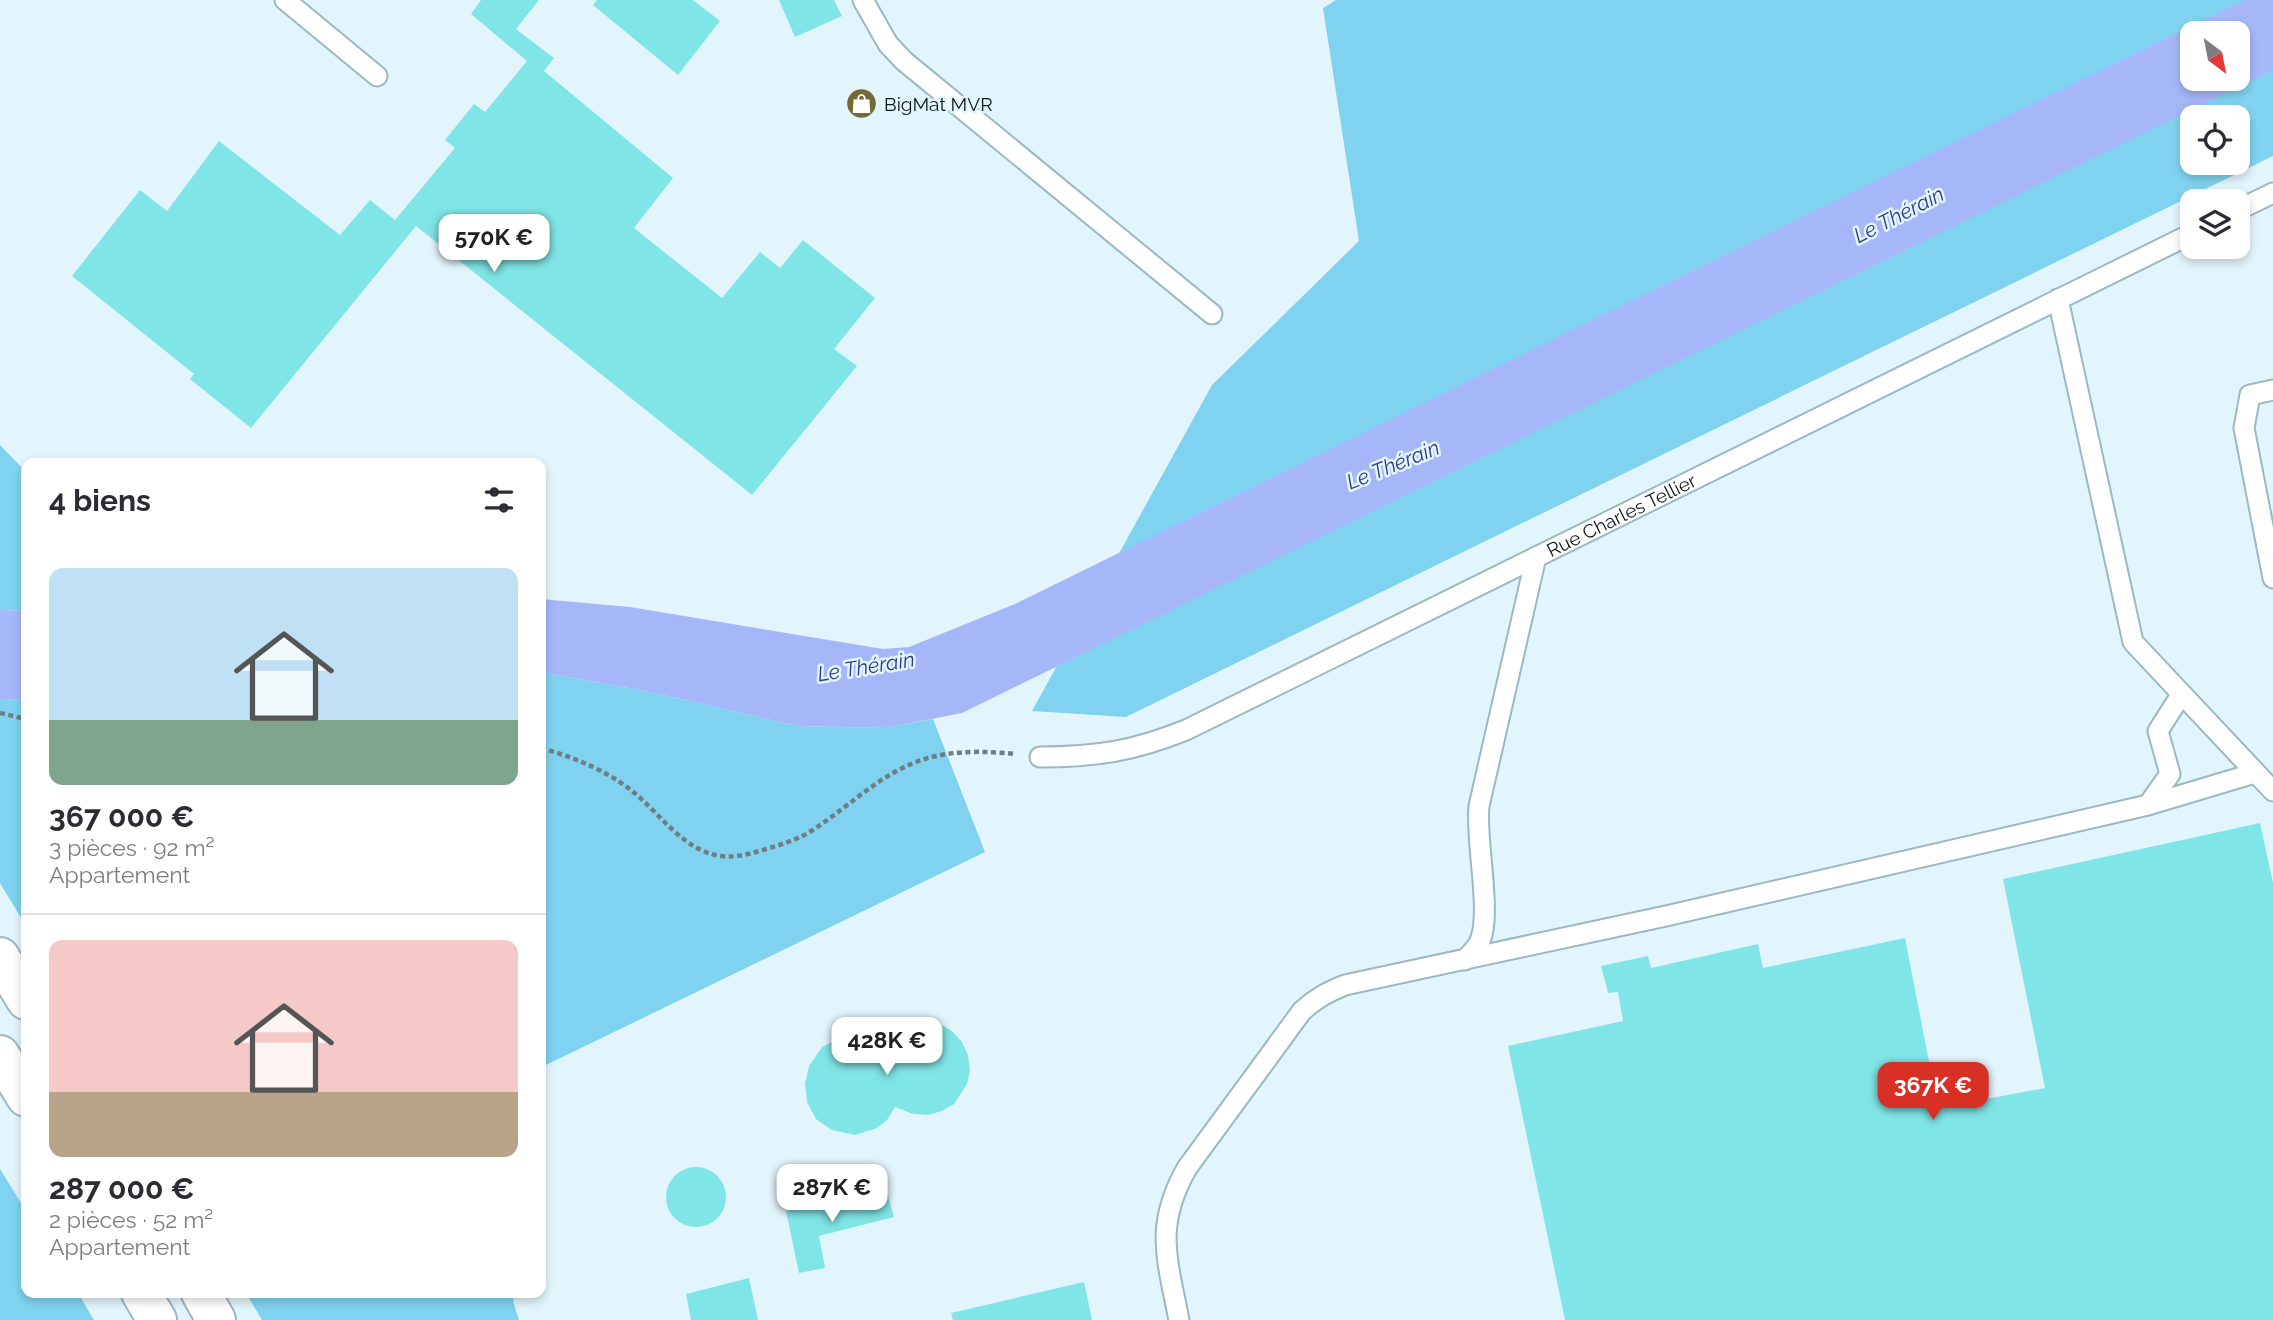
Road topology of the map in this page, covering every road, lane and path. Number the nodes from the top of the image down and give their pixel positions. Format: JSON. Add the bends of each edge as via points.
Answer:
{"nodes":[{"id":1,"x":285,"y":0,"type":"edge"},
{"id":2,"x":863,"y":0,"type":"edge"},
{"id":3,"x":377,"y":76,"type":"dead end"},
{"id":4,"x":2273,"y":193,"type":"edge"},
{"id":5,"x":2250,"y":205,"type":"edge"},
{"id":6,"x":2180,"y":239,"type":"edge"},
{"id":7,"x":2058,"y":299,"type":"junction"},
{"id":8,"x":1212,"y":314,"type":"dead end"},
{"id":9,"x":2273,"y":390,"type":"edge"},
{"id":10,"x":1536,"y":557,"type":"junction"},
{"id":11,"x":2273,"y":578,"type":"edge"},
{"id":12,"x":2180,"y":695,"type":"junction"},
{"id":13,"x":0,"y":713,"type":"edge"},
{"id":14,"x":21,"y":718,"type":"edge"},
{"id":15,"x":546,"y":750,"type":"edge"},
{"id":16,"x":1040,"y":757,"type":"joint"},
{"id":17,"x":2255,"y":773,"type":"junction"},
{"id":18,"x":2273,"y":791,"type":"edge"},
{"id":19,"x":2148,"y":805,"type":"junction"},
{"id":20,"x":0,"y":957,"type":"edge"},
{"id":21,"x":1465,"y":960,"type":"junction"},
{"id":22,"x":21,"y":992,"type":"edge"},
{"id":23,"x":0,"y":1055,"type":"edge"},
{"id":24,"x":21,"y":1089,"type":"edge"},
{"id":25,"x":144,"y":1298,"type":"edge"},
{"id":26,"x":204,"y":1298,"type":"edge"},
{"id":27,"x":157,"y":1320,"type":"edge"},
{"id":28,"x":216,"y":1320,"type":"edge"},
{"id":29,"x":1179,"y":1320,"type":"edge"}],
"edges":[{"from":1,"to":3,"type":"lane"},
{"from":2,"to":8,"type":"lane","via":[[888,44],[904,61]]},
{"from":4,"to":5,"type":"lane"},
{"from":6,"to":7,"type":"lane","name":"Rue Charles Tellier"},
{"from":7,"to":10,"type":"lane","name":"Rue Charles Tellier"},
{"from":7,"to":12,"type":"lane","via":[[2133,642]]},
{"from":9,"to":11,"type":"lane","via":[[2250,395],[2244,428]]},
{"from":10,"to":16,"type":"lane","name":"Rue Charles Tellier","via":[[1163,740],[1105,755]]},
{"from":10,"to":21,"type":"lane","via":[[1479,806],[1484,922],[1478,945]]},
{"from":12,"to":17,"type":"lane"},
{"from":12,"to":19,"type":"lane","via":[[2158,731],[2170,774]]},
{"from":13,"to":14,"type":"path"},
{"from":15,"to":16,"type":"path","via":[[617,779],[690,844],[731,857],[806,834],[881,781],[925,758],[994,752]]},
{"from":17,"to":18,"type":"lane"},
{"from":17,"to":19,"type":"lane"},
{"from":19,"to":21,"type":"lane"},
{"from":20,"to":22,"type":"highway"},
{"from":21,"to":29,"type":"lane","via":[[1345,985],[1315,999],[1302,1011],[1176,1187],[1165,1225]]},
{"from":23,"to":24,"type":"highway"},
{"from":25,"to":27,"type":"highway"},
{"from":26,"to":28,"type":"highway"}]}
